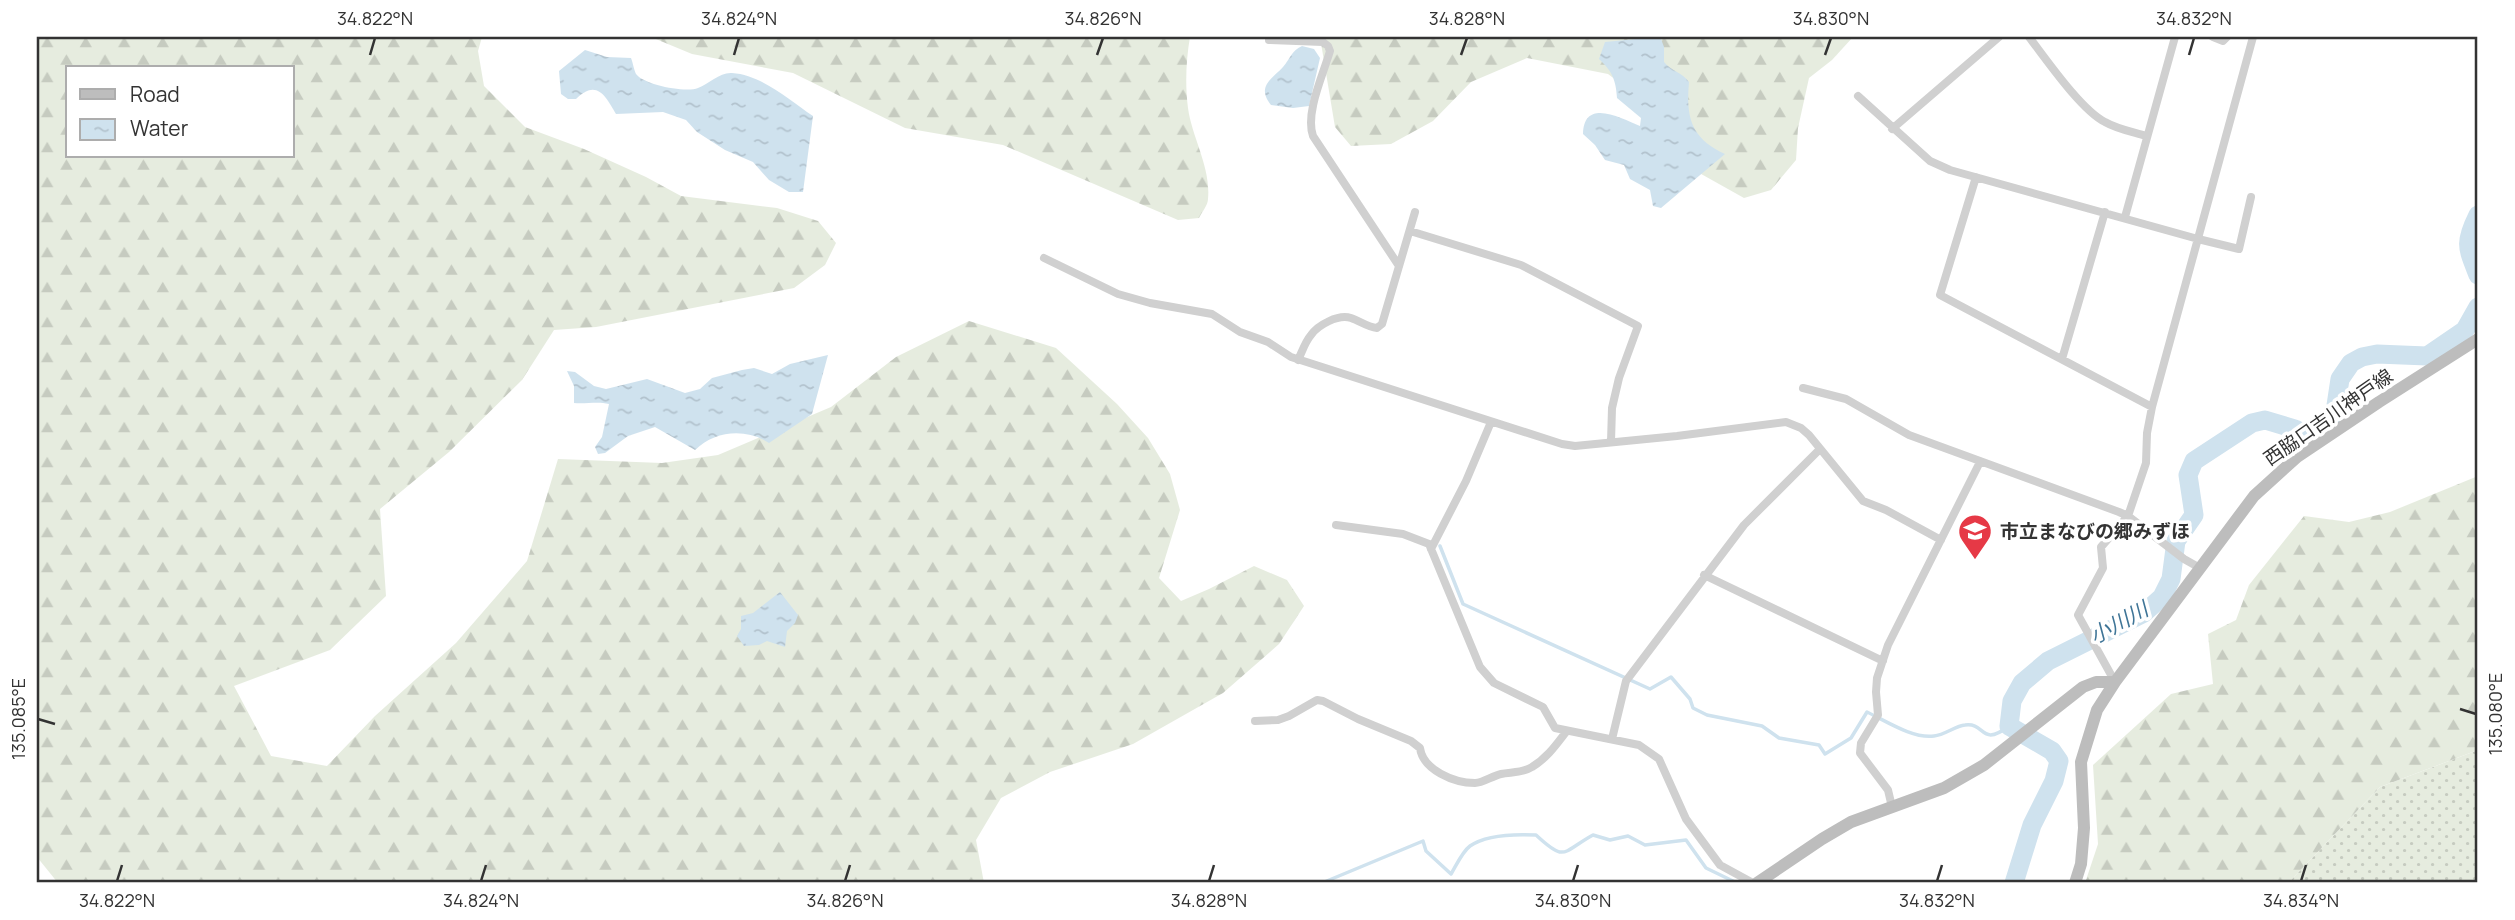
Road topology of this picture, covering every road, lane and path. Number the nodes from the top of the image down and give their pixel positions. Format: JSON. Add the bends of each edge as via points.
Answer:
{"nodes":[{"id":1,"x":1999,"y":37,"type":"edge"},
{"id":2,"x":2029,"y":37,"type":"edge"},
{"id":3,"x":2175,"y":37,"type":"edge"},
{"id":4,"x":2213,"y":37,"type":"edge"},
{"id":5,"x":2227,"y":37,"type":"edge"},
{"id":6,"x":2253,"y":37,"type":"edge"},
{"id":7,"x":1269,"y":40,"type":"dead end"},
{"id":8,"x":1858,"y":96,"type":"dead end"},
{"id":9,"x":1892,"y":129,"type":"junction"},
{"id":10,"x":2146,"y":136,"type":"junction"},
{"id":11,"x":1976,"y":177,"type":"junction"},
{"id":12,"x":2251,"y":197,"type":"dead end"},
{"id":13,"x":1415,"y":212,"type":"dead end"},
{"id":14,"x":2105,"y":212,"type":"junction"},
{"id":15,"x":2125,"y":218,"type":"junction"},
{"id":16,"x":1410,"y":231,"type":"junction"},
{"id":17,"x":2197,"y":239,"type":"junction"},
{"id":18,"x":1044,"y":258,"type":"dead end"},
{"id":19,"x":1399,"y":267,"type":"junction"},
{"id":20,"x":2478,"y":340,"type":"edge"},
{"id":21,"x":2062,"y":359,"type":"junction"},
{"id":22,"x":1298,"y":360,"type":"junction"},
{"id":23,"x":1803,"y":388,"type":"dead end"},
{"id":24,"x":2152,"y":407,"type":"junction"},
{"id":25,"x":1492,"y":422,"type":"junction"},
{"id":26,"x":1611,"y":442,"type":"junction"},
{"id":27,"x":1819,"y":450,"type":"junction"},
{"id":28,"x":1980,"y":462,"type":"junction"},
{"id":29,"x":2128,"y":516,"type":"junction"},
{"id":30,"x":1336,"y":525,"type":"dead end"},
{"id":31,"x":1941,"y":540,"type":"junction"},
{"id":32,"x":1431,"y":549,"type":"junction"},
{"id":33,"x":2200,"y":568,"type":"junction"},
{"id":34,"x":1704,"y":575,"type":"junction"},
{"id":35,"x":1883,"y":661,"type":"junction"},
{"id":36,"x":2115,"y":682,"type":"junction"},
{"id":37,"x":1255,"y":721,"type":"dead end"},
{"id":38,"x":1566,"y":732,"type":"junction"},
{"id":39,"x":1612,"y":739,"type":"junction"},
{"id":40,"x":1892,"y":807,"type":"junction"},
{"id":41,"x":1755,"y":883,"type":"edge"},
{"id":42,"x":2076,"y":883,"type":"edge"}],
"edges":[{"from":1,"to":9,"type":"street"},
{"from":2,"to":10,"type":"street","via":[[2098,118]]},
{"from":3,"to":10,"type":"street"},
{"from":4,"to":5,"type":"street","via":[[2223,41]]},
{"from":6,"to":17,"type":"street"},
{"from":7,"to":19,"type":"street","via":[[1328,46],[1311,113],[1313,136]]},
{"from":8,"to":9,"type":"street"},
{"from":9,"to":11,"type":"street","via":[[1930,161]]},
{"from":10,"to":15,"type":"street"},
{"from":11,"to":14,"type":"street"},
{"from":11,"to":21,"type":"street","via":[[1940,295]]},
{"from":12,"to":17,"type":"street","via":[[2239,250]]},
{"from":13,"to":16,"type":"street"},
{"from":14,"to":15,"type":"street"},
{"from":14,"to":21,"type":"street"},
{"from":15,"to":17,"type":"street"},
{"from":16,"to":19,"type":"street"},
{"from":16,"to":26,"type":"street","via":[[1521,265],[1638,326],[1619,377]]},
{"from":17,"to":24,"type":"street"},
{"from":18,"to":22,"type":"street","via":[[1118,294],[1212,314]]},
{"from":19,"to":22,"type":"street","via":[[1382,324],[1377,328],[1349,317],[1336,319],[1309,336]]},
{"from":20,"to":33,"type":"main road","name":"西脇口吉川神戸線","via":[[2297,457],[2254,496]]},
{"from":21,"to":24,"type":"street"},
{"from":22,"to":25,"type":"street"},
{"from":23,"to":28,"type":"street","via":[[1846,399],[1909,435]]},
{"from":24,"to":29,"type":"street","via":[[2146,463]]},
{"from":25,"to":26,"type":"street","via":[[1562,444]]},
{"from":25,"to":32,"type":"street"},
{"from":26,"to":27,"type":"street","via":[[1786,422],[1801,428]]},
{"from":27,"to":31,"type":"street","via":[[1863,501]]},
{"from":27,"to":34,"type":"street","via":[[1744,525]]},
{"from":28,"to":29,"type":"street"},
{"from":28,"to":31,"type":"street"},
{"from":29,"to":33,"type":"street"},
{"from":29,"to":36,"type":"street","via":[[2101,547],[2103,568],[2078,615]]},
{"from":30,"to":32,"type":"street","via":[[1403,534],[1422,540]]},
{"from":31,"to":35,"type":"street"},
{"from":32,"to":38,"type":"street","via":[[1480,667],[1494,683],[1543,707],[1555,728]]},
{"from":33,"to":36,"type":"main road","name":"西脇口吉川神戸線"},
{"from":34,"to":35,"type":"street"},
{"from":34,"to":39,"type":"street","via":[[1626,681]]},
{"from":35,"to":40,"type":"street","via":[[1877,678],[1878,715],[1860,753],[1888,790]]},
{"from":36,"to":40,"type":"main road","via":[[2096,681],[2083,687],[1984,765],[1944,788]]},
{"from":36,"to":42,"type":"main road","name":"西脇口吉川神戸線","via":[[2096,710],[2081,762],[2084,828]]},
{"from":37,"to":38,"type":"street","via":[[1278,720],[1323,701],[1411,741],[1434,771],[1476,783],[1532,768],[1551,753]]},
{"from":38,"to":39,"type":"street"},
{"from":39,"to":41,"type":"street","via":[[1639,746],[1659,759],[1686,818],[1720,864]]},
{"from":40,"to":41,"type":"main road","via":[[1831,833]]}]}
